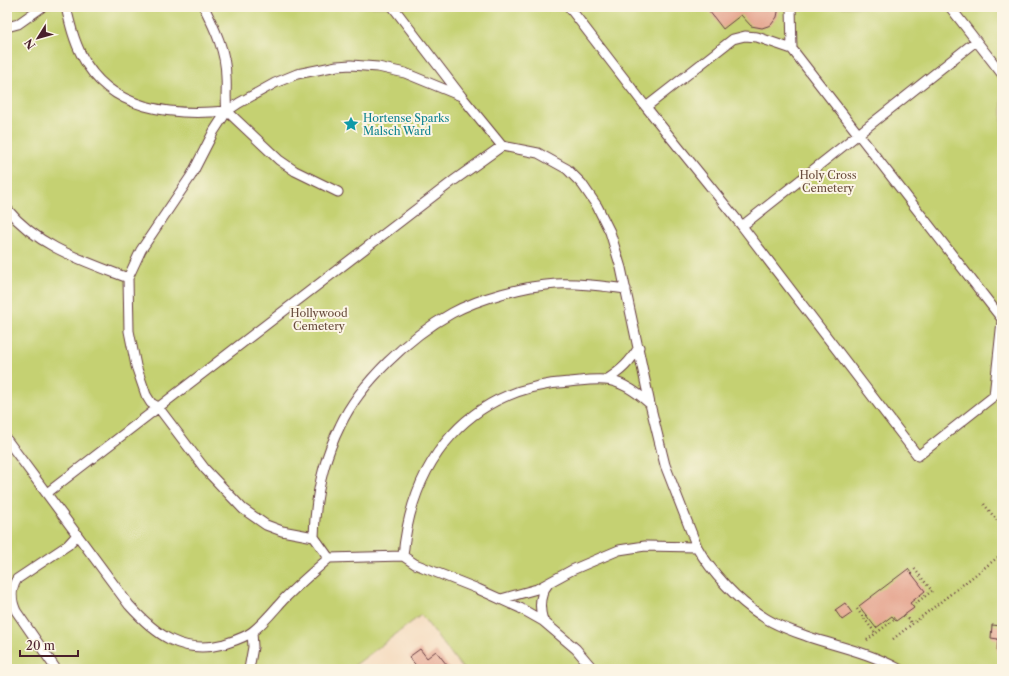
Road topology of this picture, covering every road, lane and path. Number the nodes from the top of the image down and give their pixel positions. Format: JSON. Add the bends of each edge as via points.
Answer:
{"nodes":[{"id":1,"x":42,"y":7,"type":"edge"},
{"id":2,"x":66,"y":7,"type":"edge"},
{"id":3,"x":204,"y":7,"type":"edge"},
{"id":4,"x":393,"y":7,"type":"edge"},
{"id":5,"x":569,"y":7,"type":"edge"},
{"id":6,"x":791,"y":7,"type":"edge"},
{"id":7,"x":950,"y":7,"type":"edge"},
{"id":8,"x":7,"y":27,"type":"edge"},
{"id":9,"x":976,"y":41,"type":"junction"},
{"id":10,"x":792,"y":49,"type":"junction"},
{"id":11,"x":1002,"y":74,"type":"edge"},
{"id":12,"x":462,"y":97,"type":"junction"},
{"id":13,"x":646,"y":107,"type":"junction"},
{"id":14,"x":227,"y":111,"type":"junction"},
{"id":15,"x":858,"y":134,"type":"junction"},
{"id":16,"x":502,"y":146,"type":"junction"},
{"id":17,"x":338,"y":192,"type":"dead end"},
{"id":18,"x":7,"y":209,"type":"edge"},
{"id":19,"x":742,"y":226,"type":"junction"},
{"id":20,"x":128,"y":278,"type":"junction"},
{"id":21,"x":626,"y":289,"type":"junction"},
{"id":22,"x":1002,"y":320,"type":"edge"},
{"id":23,"x":639,"y":347,"type":"junction"},
{"id":24,"x":606,"y":380,"type":"junction"},
{"id":25,"x":650,"y":404,"type":"junction"},
{"id":26,"x":158,"y":407,"type":"junction"},
{"id":27,"x":7,"y":440,"type":"edge"},
{"id":28,"x":47,"y":493,"type":"junction"},
{"id":29,"x":984,"y":504,"type":"dead end"},
{"id":30,"x":1002,"y":527,"type":"edge"},
{"id":31,"x":77,"y":535,"type":"junction"},
{"id":32,"x":314,"y":537,"type":"junction"},
{"id":33,"x":697,"y":547,"type":"junction"},
{"id":34,"x":1002,"y":554,"type":"edge"},
{"id":35,"x":402,"y":556,"type":"junction"},
{"id":36,"x":329,"y":558,"type":"junction"},
{"id":37,"x":913,"y":567,"type":"dead end"},
{"id":38,"x":549,"y":583,"type":"junction"},
{"id":39,"x":501,"y":599,"type":"junction"},
{"id":40,"x":912,"y":606,"type":"dead end"},
{"id":41,"x":857,"y":609,"type":"dead end"},
{"id":42,"x":905,"y":615,"type":"dead end"},
{"id":43,"x":895,"y":620,"type":"dead end"},
{"id":44,"x":543,"y":621,"type":"junction"},
{"id":45,"x":912,"y":624,"type":"junction"},
{"id":46,"x":252,"y":632,"type":"junction"},
{"id":47,"x":876,"y":634,"type":"junction"},
{"id":48,"x":893,"y":639,"type":"dead end"},
{"id":49,"x":866,"y":641,"type":"dead end"},
{"id":50,"x":56,"y":669,"type":"edge"},
{"id":51,"x":249,"y":669,"type":"edge"},
{"id":52,"x":593,"y":669,"type":"edge"},
{"id":53,"x":899,"y":669,"type":"edge"}],
"edges":[{"from":1,"to":8,"type":"lane","via":[[18,24]]},
{"from":2,"to":14,"type":"lane","via":[[82,58],[102,82],[120,95],[145,107],[172,112],[200,114]]},
{"from":3,"to":14,"type":"lane","via":[[224,56]]},
{"from":4,"to":12,"type":"lane"},
{"from":5,"to":13,"type":"lane"},
{"from":6,"to":10,"type":"lane"},
{"from":7,"to":9,"type":"lane"},
{"from":9,"to":11,"type":"lane"},
{"from":9,"to":15,"type":"lane"},
{"from":10,"to":13,"type":"lane","via":[[757,37],[733,39]]},
{"from":10,"to":15,"type":"lane"},
{"from":12,"to":14,"type":"lane","via":[[405,73],[351,65],[321,68],[292,76]]},
{"from":12,"to":16,"type":"lane"},
{"from":13,"to":19,"type":"lane"},
{"from":14,"to":17,"type":"lane","via":[[294,171]]},
{"from":14,"to":20,"type":"lane","via":[[191,176],[140,250]]},
{"from":15,"to":19,"type":"lane"},
{"from":15,"to":22,"type":"lane"},
{"from":16,"to":21,"type":"lane","via":[[538,153],[567,168],[582,184],[610,232]]},
{"from":16,"to":26,"type":"lane"},
{"from":18,"to":20,"type":"lane","via":[[39,239],[68,254]]},
{"from":19,"to":22,"type":"lane","via":[[918,456],[994,396]]},
{"from":20,"to":26,"type":"lane","via":[[129,331],[136,366],[146,395]]},
{"from":21,"to":23,"type":"lane"},
{"from":21,"to":32,"type":"lane","via":[[600,285],[557,284],[502,294],[452,313],[410,341],[373,377],[340,425],[324,463]]},
{"from":23,"to":24,"type":"lane","via":[[624,368]]},
{"from":23,"to":25,"type":"lane"},
{"from":24,"to":25,"type":"lane","via":[[641,395]]},
{"from":24,"to":35,"type":"lane","via":[[562,382],[525,389],[505,396],[466,420],[435,455],[423,478],[404,535]]},
{"from":25,"to":33,"type":"lane","via":[[665,465]]},
{"from":26,"to":28,"type":"lane"},
{"from":26,"to":32,"type":"lane","via":[[205,469],[242,509],[282,532]]},
{"from":27,"to":28,"type":"lane"},
{"from":28,"to":31,"type":"lane"},
{"from":29,"to":30,"type":"path"},
{"from":31,"to":46,"type":"lane","via":[[129,605],[144,622],[169,640],[184,646],[213,647],[237,640]]},
{"from":31,"to":50,"type":"lane","via":[[68,545],[17,579],[12,586],[12,603],[16,611]]},
{"from":32,"to":36,"type":"lane"},
{"from":33,"to":38,"type":"lane","via":[[645,546],[619,550]]},
{"from":33,"to":53,"type":"lane","via":[[730,589],[762,617],[787,629],[865,653]]},
{"from":34,"to":45,"type":"path"},
{"from":35,"to":36,"type":"lane"},
{"from":35,"to":39,"type":"lane","via":[[414,564]]},
{"from":36,"to":46,"type":"lane"},
{"from":37,"to":40,"type":"path","via":[[932,591]]},
{"from":38,"to":39,"type":"lane"},
{"from":38,"to":44,"type":"lane","via":[[541,596],[540,611]]},
{"from":39,"to":44,"type":"lane"},
{"from":41,"to":47,"type":"path"},
{"from":42,"to":45,"type":"path"},
{"from":43,"to":47,"type":"path"},
{"from":44,"to":52,"type":"lane","via":[[576,649]]},
{"from":45,"to":48,"type":"path"},
{"from":46,"to":51,"type":"lane","via":[[253,647]]},
{"from":47,"to":49,"type":"path"}]}
